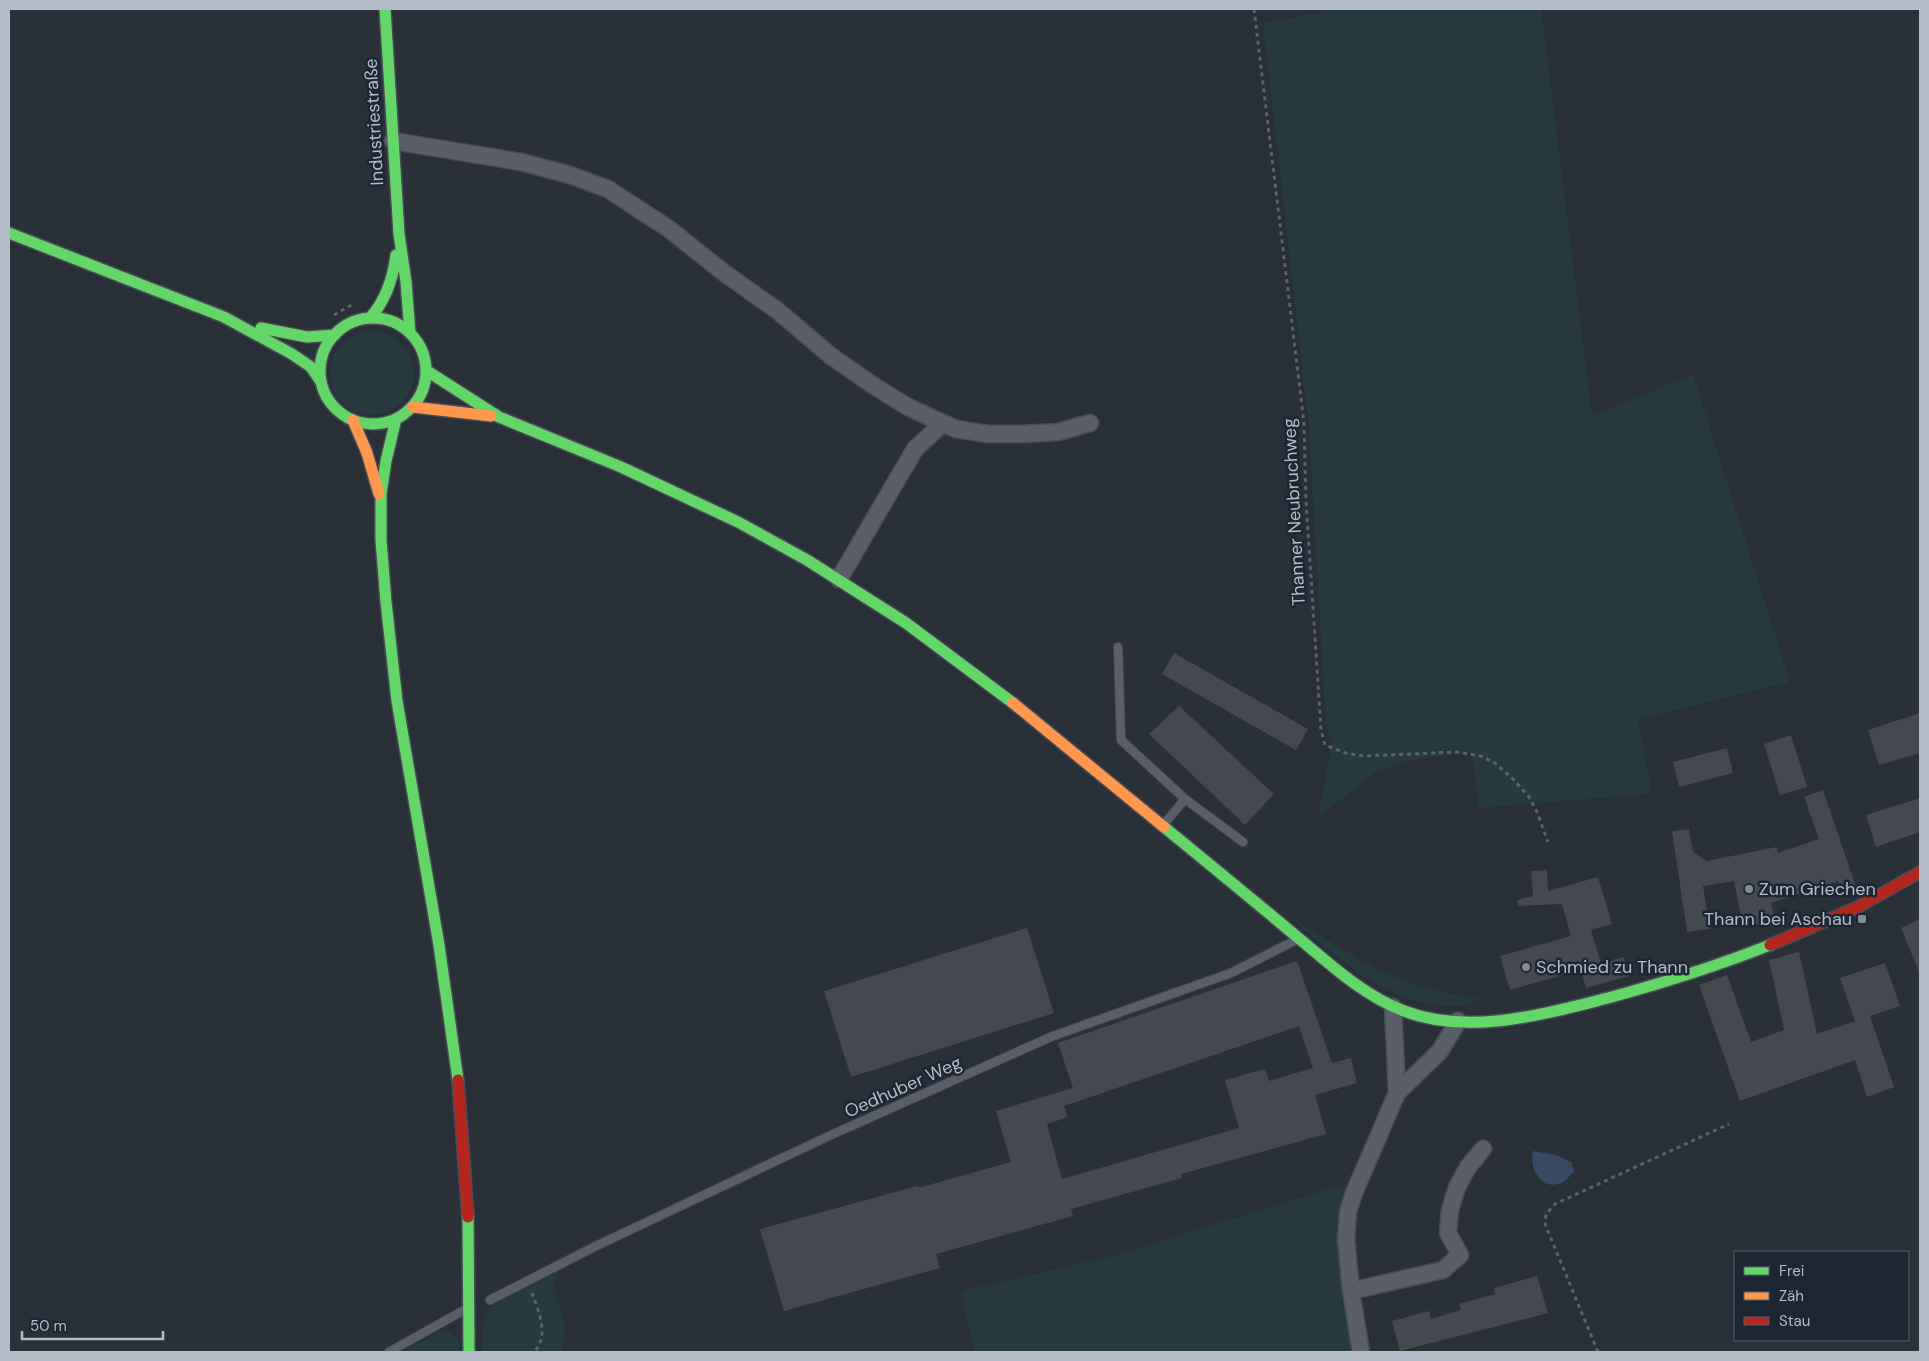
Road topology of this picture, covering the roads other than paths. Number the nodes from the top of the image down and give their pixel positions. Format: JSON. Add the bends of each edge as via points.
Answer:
{"nodes":[{"id":1,"x":385,"y":9,"type":"edge"},
{"id":2,"x":393,"y":141,"type":"junction"},
{"id":3,"x":9,"y":233,"type":"edge"},
{"id":4,"x":399,"y":234,"type":"junction"},
{"id":5,"x":224,"y":317,"type":"junction"},
{"id":6,"x":370,"y":318,"type":"junction"},
{"id":7,"x":410,"y":333,"type":"junction"},
{"id":8,"x":334,"y":335,"type":"junction"},
{"id":9,"x":426,"y":371,"type":"junction"},
{"id":10,"x":321,"y":382,"type":"junction"},
{"id":11,"x":413,"y":407,"type":"junction"},
{"id":12,"x":499,"y":417,"type":"junction"},
{"id":13,"x":396,"y":419,"type":"junction"},
{"id":14,"x":353,"y":420,"type":"junction"},
{"id":15,"x":1090,"y":423,"type":"dead end"},
{"id":16,"x":942,"y":424,"type":"junction"},
{"id":17,"x":381,"y":500,"type":"junction"},
{"id":18,"x":839,"y":579,"type":"junction"},
{"id":19,"x":1118,"y":647,"type":"dead end"},
{"id":20,"x":1185,"y":799,"type":"junction"},
{"id":21,"x":1163,"y":826,"type":"junction"},
{"id":22,"x":1243,"y":842,"type":"dead end"},
{"id":23,"x":1920,"y":872,"type":"edge"},
{"id":24,"x":1298,"y":939,"type":"junction"},
{"id":25,"x":1393,"y":1007,"type":"junction"},
{"id":26,"x":1458,"y":1021,"type":"junction"},
{"id":27,"x":1397,"y":1092,"type":"junction"},
{"id":28,"x":1482,"y":1149,"type":"dead end"},
{"id":29,"x":1352,"y":1291,"type":"junction"},
{"id":30,"x":490,"y":1300,"type":"dead end"},
{"id":31,"x":470,"y":1306,"type":"junction"},
{"id":32,"x":389,"y":1352,"type":"edge"},
{"id":33,"x":469,"y":1352,"type":"edge"},
{"id":34,"x":1361,"y":1352,"type":"edge"}],
"edges":[{"from":1,"to":2,"type":"main road","name":"Industriestraße"},
{"from":2,"to":4,"type":"main road","name":"Industriestraße"},
{"from":2,"to":16,"type":"street","via":[[521,162],[570,174],[608,189],[668,229],[863,379]]},
{"from":3,"to":5,"type":"main road"},
{"from":4,"to":6,"type":"main road","name":"Industriestraße","via":[[388,293]]},
{"from":4,"to":7,"type":"main road","name":"Industriestraße"},
{"from":5,"to":8,"type":"main road","via":[[298,337]]},
{"from":5,"to":10,"type":"main road","via":[[292,354],[311,367]]},
{"from":6,"to":7,"type":"main road","via":[[385,319]]},
{"from":6,"to":8,"type":"main road","via":[[351,323]]},
{"from":7,"to":9,"type":"main road","via":[[424,353]]},
{"from":8,"to":10,"type":"main road","via":[[320,365]]},
{"from":9,"to":11,"type":"main road","via":[[424,387]]},
{"from":9,"to":12,"type":"main road"},
{"from":10,"to":14,"type":"main road","via":[[336,409]]},
{"from":11,"to":12,"type":"main road"},
{"from":11,"to":13,"type":"main road"},
{"from":12,"to":18,"type":"main road","via":[[621,467],[738,522]]},
{"from":13,"to":14,"type":"main road","via":[[370,424]]},
{"from":13,"to":17,"type":"main road"},
{"from":14,"to":17,"type":"main road"},
{"from":15,"to":16,"type":"street","via":[[1058,432],[1023,434],[980,433]]},
{"from":16,"to":18,"type":"street","via":[[915,449]]},
{"from":17,"to":31,"type":"main road","via":[[388,634],[402,743],[447,993],[456,1067],[467,1192]]},
{"from":18,"to":21,"type":"main road","via":[[946,652]]},
{"from":19,"to":20,"type":"lane","via":[[1121,740]]},
{"from":20,"to":21,"type":"lane"},
{"from":20,"to":22,"type":"lane"},
{"from":21,"to":24,"type":"main road"},
{"from":23,"to":26,"type":"main road","via":[[1819,925],[1694,972],[1612,997],[1526,1017]]},
{"from":24,"to":25,"type":"main road","via":[[1370,995]]},
{"from":24,"to":30,"type":"lane","name":"Oedhuber Weg","via":[[1231,972],[1053,1036],[831,1135]]},
{"from":25,"to":26,"type":"main road","via":[[1424,1017]]},
{"from":25,"to":27,"type":"street"},
{"from":26,"to":27,"type":"street","via":[[1440,1052]]},
{"from":27,"to":29,"type":"street","via":[[1348,1212],[1346,1239]]},
{"from":28,"to":29,"type":"street","via":[[1468,1167],[1450,1210],[1448,1234],[1460,1255],[1443,1270]]},
{"from":29,"to":34,"type":"street"},
{"from":31,"to":32,"type":"lane"},
{"from":31,"to":33,"type":"main road"}]}
